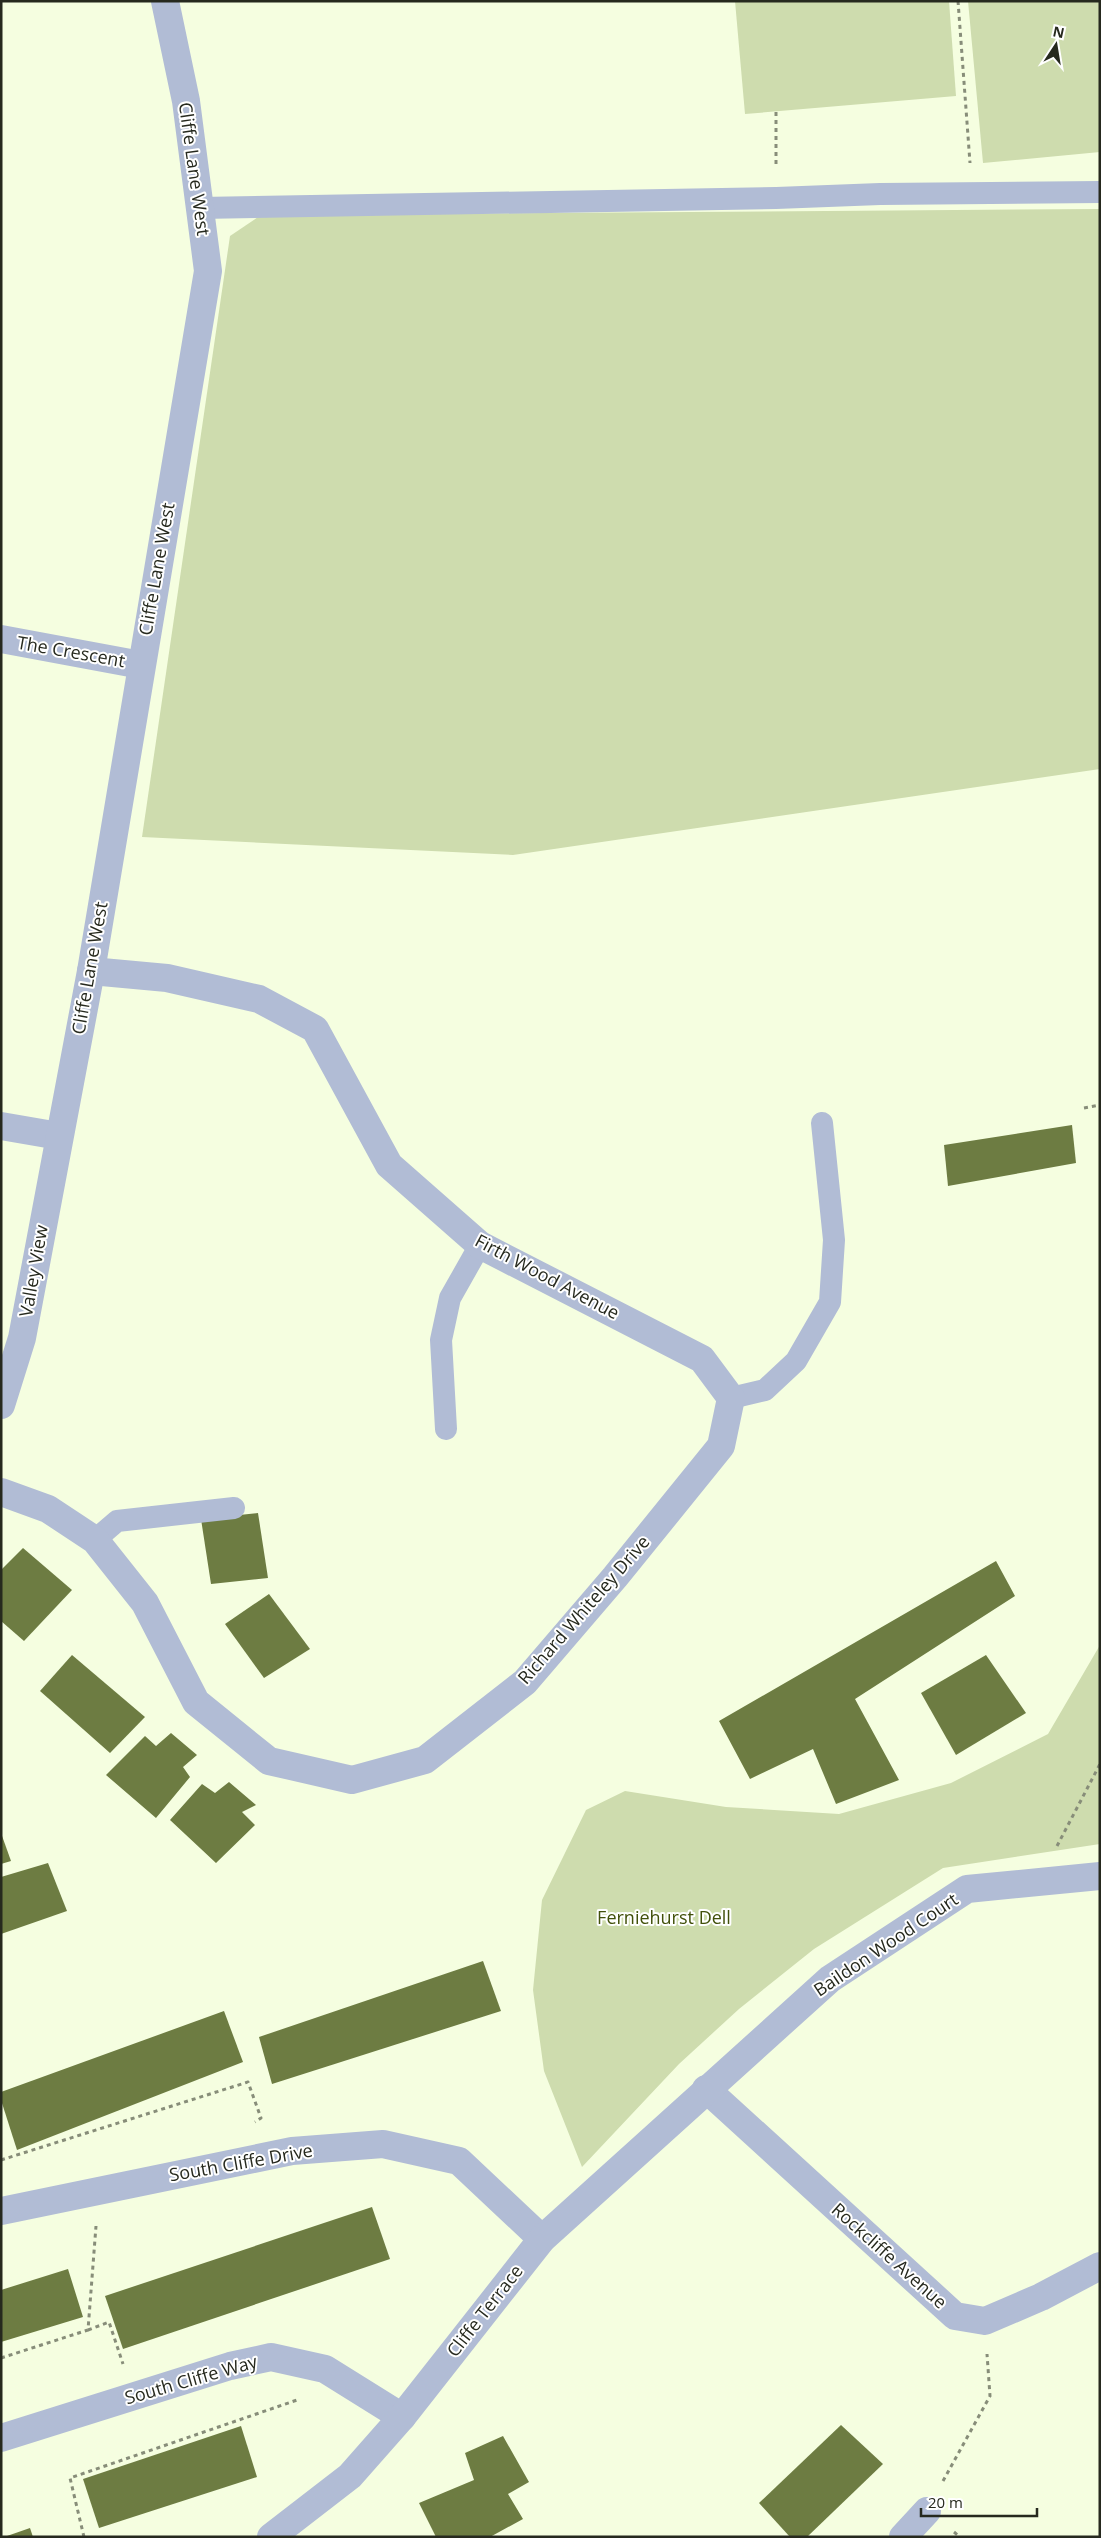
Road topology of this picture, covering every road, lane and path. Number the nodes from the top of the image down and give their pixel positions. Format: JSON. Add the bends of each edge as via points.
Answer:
{"nodes":[{"id":1,"x":165,"y":1,"type":"edge"},
{"id":2,"x":958,"y":1,"type":"edge"},
{"id":3,"x":776,"y":112,"type":"dead end"},
{"id":4,"x":1100,"y":192,"type":"edge"},
{"id":5,"x":972,"y":193,"type":"junction"},
{"id":6,"x":776,"y":198,"type":"junction"},
{"id":7,"x":200,"y":208,"type":"junction"},
{"id":8,"x":1,"y":639,"type":"edge"},
{"id":9,"x":141,"y":665,"type":"junction"},
{"id":10,"x":90,"y":971,"type":"junction"},
{"id":11,"x":1100,"y":1104,"type":"edge"},
{"id":12,"x":1084,"y":1108,"type":"dead end"},
{"id":13,"x":822,"y":1123,"type":"dead end"},
{"id":14,"x":1,"y":1126,"type":"edge"},
{"id":15,"x":59,"y":1136,"type":"junction"},
{"id":16,"x":480,"y":1245,"type":"junction"},
{"id":17,"x":731,"y":1398,"type":"junction"},
{"id":18,"x":1,"y":1405,"type":"edge"},
{"id":19,"x":446,"y":1429,"type":"dead end"},
{"id":20,"x":1,"y":1492,"type":"edge"},
{"id":21,"x":234,"y":1508,"type":"dead end"},
{"id":22,"x":95,"y":1540,"type":"junction"},
{"id":23,"x":1100,"y":1764,"type":"edge"},
{"id":24,"x":1100,"y":1876,"type":"edge"},
{"id":25,"x":1039,"y":1881,"type":"junction"},
{"id":26,"x":706,"y":2089,"type":"junction"},
{"id":27,"x":253,"y":2124,"type":"dead end"},
{"id":28,"x":1,"y":2160,"type":"edge"},
{"id":29,"x":98,"y":2191,"type":"junction"},
{"id":30,"x":1,"y":2211,"type":"edge"},
{"id":31,"x":542,"y":2239,"type":"junction"},
{"id":32,"x":1100,"y":2266,"type":"edge"},
{"id":33,"x":985,"y":2321,"type":"junction"},
{"id":34,"x":88,"y":2330,"type":"junction"},
{"id":35,"x":1,"y":2358,"type":"edge"},
{"id":36,"x":348,"y":2383,"type":"junction"},
{"id":37,"x":134,"y":2396,"type":"junction"},
{"id":38,"x":402,"y":2417,"type":"junction"},
{"id":39,"x":1,"y":2438,"type":"edge"},
{"id":40,"x":927,"y":2511,"type":"joint"},
{"id":41,"x":84,"y":2537,"type":"edge"},
{"id":42,"x":271,"y":2537,"type":"edge"},
{"id":43,"x":903,"y":2537,"type":"edge"}],
"edges":[{"from":1,"to":7,"type":"street","name":"Cliffe Lane West","via":[[186,101]]},
{"from":2,"to":5,"type":"path"},
{"from":3,"to":6,"type":"path"},
{"from":4,"to":5,"type":"lane"},
{"from":5,"to":6,"type":"lane"},
{"from":6,"to":7,"type":"lane"},
{"from":7,"to":9,"type":"street","name":"Cliffe Lane West","via":[[208,271]]},
{"from":8,"to":9,"type":"street","name":"The Crescent"},
{"from":9,"to":10,"type":"street","name":"Cliffe Lane West"},
{"from":10,"to":15,"type":"street","name":"Cliffe Lane West"},
{"from":10,"to":16,"type":"street","name":"Firth Wood Avenue","via":[[167,978],[260,999],[315,1029],[389,1165]]},
{"from":11,"to":12,"type":"path"},
{"from":13,"to":17,"type":"lane","via":[[834,1240],[830,1302],[796,1361],[765,1390]]},
{"from":14,"to":15,"type":"street"},
{"from":15,"to":18,"type":"street","name":"Valley View","via":[[22,1338]]},
{"from":16,"to":17,"type":"street","name":"Firth Wood Avenue","via":[[702,1359]]},
{"from":16,"to":19,"type":"lane","via":[[450,1298],[441,1340]]},
{"from":17,"to":22,"type":"street","name":"Richard Whiteley Drive","via":[[721,1446],[525,1682],[425,1760],[352,1780],[269,1761],[196,1702],[145,1603]]},
{"from":20,"to":22,"type":"street","name":"Richard Whiteley Drive","via":[[48,1509]]},
{"from":21,"to":22,"type":"lane","via":[[117,1520]]},
{"from":23,"to":25,"type":"path"},
{"from":24,"to":25,"type":"street","name":"Baildon Wood Court"},
{"from":25,"to":26,"type":"street","name":"Baildon Wood Court","via":[[967,1889],[830,1979]]},
{"from":26,"to":31,"type":"street","name":"Cliffe Terrace"},
{"from":26,"to":33,"type":"street","name":"Rockcliffe Avenue","via":[[955,2316]]},
{"from":27,"to":28,"type":"path","via":[[261,2118],[248,2082]]},
{"from":29,"to":30,"type":"street","name":"South Cliffe Drive"},
{"from":29,"to":31,"type":"street","name":"South Cliffe Drive","via":[[292,2151],[383,2144],[459,2161]]},
{"from":29,"to":34,"type":"path"},
{"from":31,"to":38,"type":"street","name":"Cliffe Terrace"},
{"from":32,"to":33,"type":"street","via":[[1041,2297]]},
{"from":33,"to":40,"type":"path","via":[[990,2396]]},
{"from":34,"to":35,"type":"path"},
{"from":34,"to":37,"type":"path","via":[[109,2322]]},
{"from":36,"to":37,"type":"street","name":"South Cliffe Way","via":[[325,2369],[271,2357],[230,2366]]},
{"from":36,"to":38,"type":"street","name":"South Cliffe Way"},
{"from":36,"to":41,"type":"path","via":[[70,2478]]},
{"from":37,"to":39,"type":"street","name":"South Cliffe Way"},
{"from":38,"to":42,"type":"street","name":"Cliffe Terrace","via":[[350,2476]]},
{"from":40,"to":43,"type":"street"}]}
